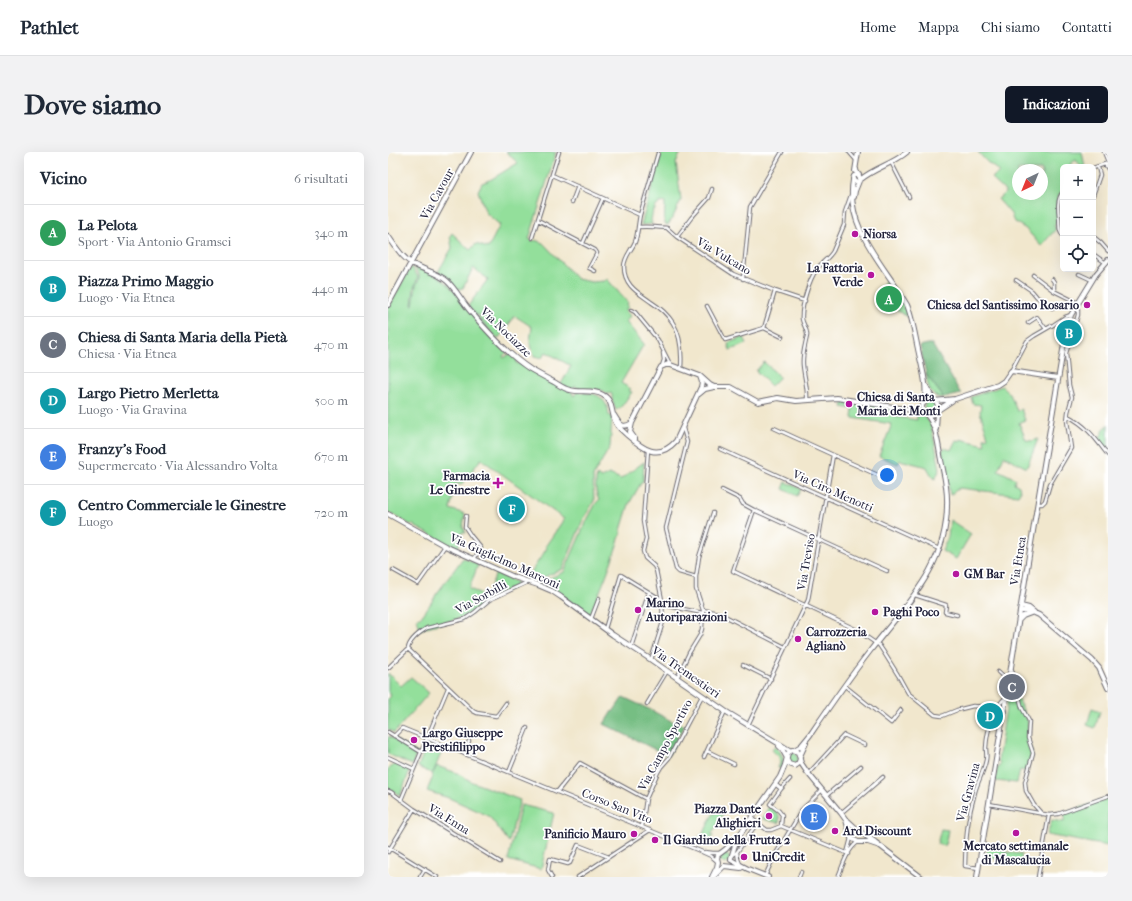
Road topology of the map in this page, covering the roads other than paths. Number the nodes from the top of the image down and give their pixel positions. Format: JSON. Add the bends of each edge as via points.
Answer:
{"nodes":[{"id":1,"x":471,"y":152,"type":"edge"},
{"id":2,"x":559,"y":152,"type":"edge"},
{"id":3,"x":782,"y":152,"type":"edge"},
{"id":4,"x":849,"y":152,"type":"edge"},
{"id":5,"x":858,"y":152,"type":"edge"},
{"id":6,"x":907,"y":152,"type":"edge"},
{"id":7,"x":1104,"y":152,"type":"edge"},
{"id":8,"x":658,"y":153,"type":"dead end"},
{"id":9,"x":857,"y":160,"type":"junction"},
{"id":10,"x":891,"y":162,"type":"junction"},
{"id":11,"x":1107,"y":163,"type":"edge"},
{"id":12,"x":1098,"y":166,"type":"joint"},
{"id":13,"x":856,"y":169,"type":"junction"},
{"id":14,"x":1108,"y":169,"type":"edge"},
{"id":15,"x":552,"y":175,"type":"junction"},
{"id":16,"x":853,"y":178,"type":"junction"},
{"id":17,"x":859,"y":179,"type":"junction"},
{"id":18,"x":578,"y":186,"type":"junction"},
{"id":19,"x":1096,"y":187,"type":"edge"},
{"id":20,"x":712,"y":189,"type":"dead end"},
{"id":21,"x":851,"y":194,"type":"junction"},
{"id":22,"x":909,"y":197,"type":"dead end"},
{"id":23,"x":1060,"y":197,"type":"edge"},
{"id":24,"x":603,"y":198,"type":"junction"},
{"id":25,"x":572,"y":202,"type":"dead end"},
{"id":26,"x":853,"y":206,"type":"junction"},
{"id":27,"x":640,"y":215,"type":"junction"},
{"id":28,"x":538,"y":220,"type":"junction"},
{"id":29,"x":638,"y":227,"type":"junction"},
{"id":30,"x":1060,"y":232,"type":"edge"},
{"id":31,"x":388,"y":236,"type":"edge"},
{"id":32,"x":677,"y":237,"type":"junction"},
{"id":33,"x":532,"y":238,"type":"dead end"},
{"id":34,"x":1096,"y":239,"type":"edge"},
{"id":35,"x":582,"y":243,"type":"junction"},
{"id":36,"x":1108,"y":251,"type":"edge"},
{"id":37,"x":1096,"y":256,"type":"edge"},
{"id":38,"x":1107,"y":261,"type":"edge"},
{"id":39,"x":410,"y":263,"type":"junction"},
{"id":40,"x":595,"y":271,"type":"dead end"},
{"id":41,"x":1079,"y":274,"type":"dead end"},
{"id":42,"x":1033,"y":275,"type":"dead end"},
{"id":43,"x":743,"y":279,"type":"junction"},
{"id":44,"x":1052,"y":279,"type":"dead end"},
{"id":45,"x":1016,"y":280,"type":"dead end"},
{"id":46,"x":1092,"y":280,"type":"junction"},
{"id":47,"x":775,"y":291,"type":"junction"},
{"id":48,"x":1054,"y":291,"type":"junction"},
{"id":49,"x":804,"y":301,"type":"junction"},
{"id":50,"x":1079,"y":303,"type":"junction"},
{"id":51,"x":388,"y":305,"type":"edge"},
{"id":52,"x":707,"y":306,"type":"dead end"},
{"id":53,"x":1076,"y":308,"type":"junction"},
{"id":54,"x":631,"y":310,"type":"dead end"},
{"id":55,"x":1072,"y":315,"type":"junction"},
{"id":56,"x":1028,"y":323,"type":"dead end"},
{"id":57,"x":764,"y":328,"type":"junction"},
{"id":58,"x":1046,"y":329,"type":"junction"},
{"id":59,"x":782,"y":337,"type":"dead end"},
{"id":60,"x":663,"y":348,"type":"junction"},
{"id":61,"x":671,"y":364,"type":"junction"},
{"id":62,"x":661,"y":367,"type":"junction"},
{"id":63,"x":681,"y":368,"type":"junction"},
{"id":64,"x":1011,"y":371,"type":"junction"},
{"id":65,"x":698,"y":375,"type":"junction"},
{"id":66,"x":1058,"y":378,"type":"junction"},
{"id":67,"x":925,"y":381,"type":"junction"},
{"id":68,"x":714,"y":387,"type":"junction"},
{"id":69,"x":698,"y":395,"type":"junction"},
{"id":70,"x":935,"y":399,"type":"junction"},
{"id":71,"x":955,"y":399,"type":"junction"},
{"id":72,"x":807,"y":400,"type":"junction"},
{"id":73,"x":924,"y":403,"type":"junction"},
{"id":74,"x":911,"y":410,"type":"junction"},
{"id":75,"x":938,"y":410,"type":"junction"},
{"id":76,"x":613,"y":413,"type":"junction"},
{"id":77,"x":925,"y":413,"type":"junction"},
{"id":78,"x":1068,"y":416,"type":"junction"},
{"id":79,"x":632,"y":423,"type":"junction"},
{"id":80,"x":682,"y":427,"type":"junction"},
{"id":81,"x":774,"y":428,"type":"dead end"},
{"id":82,"x":936,"y":433,"type":"junction"},
{"id":83,"x":638,"y":443,"type":"junction"},
{"id":84,"x":720,"y":449,"type":"dead end"},
{"id":85,"x":648,"y":450,"type":"junction"},
{"id":86,"x":1108,"y":454,"type":"edge"},
{"id":87,"x":833,"y":455,"type":"junction"},
{"id":88,"x":882,"y":477,"type":"dead end"},
{"id":89,"x":722,"y":490,"type":"dead end"},
{"id":90,"x":826,"y":497,"type":"junction"},
{"id":91,"x":1038,"y":504,"type":"junction"},
{"id":92,"x":754,"y":510,"type":"junction"},
{"id":93,"x":388,"y":514,"type":"edge"},
{"id":94,"x":713,"y":514,"type":"dead end"},
{"id":95,"x":466,"y":516,"type":"dead end"},
{"id":96,"x":819,"y":540,"type":"junction"},
{"id":97,"x":445,"y":546,"type":"junction"},
{"id":98,"x":940,"y":549,"type":"junction"},
{"id":99,"x":473,"y":559,"type":"junction"},
{"id":100,"x":393,"y":570,"type":"dead end"},
{"id":101,"x":887,"y":571,"type":"dead end"},
{"id":102,"x":696,"y":577,"type":"junction"},
{"id":103,"x":529,"y":582,"type":"junction"},
{"id":104,"x":649,"y":592,"type":"junction"},
{"id":105,"x":915,"y":595,"type":"junction"},
{"id":106,"x":599,"y":598,"type":"dead end"},
{"id":107,"x":662,"y":600,"type":"junction"},
{"id":108,"x":663,"y":605,"type":"junction"},
{"id":109,"x":806,"y":605,"type":"junction"},
{"id":110,"x":1021,"y":608,"type":"junction"},
{"id":111,"x":703,"y":612,"type":"junction"},
{"id":112,"x":1034,"y":613,"type":"junction"},
{"id":113,"x":957,"y":615,"type":"dead end"},
{"id":114,"x":591,"y":619,"type":"junction"},
{"id":115,"x":1018,"y":622,"type":"junction"},
{"id":116,"x":604,"y":629,"type":"junction"},
{"id":117,"x":876,"y":643,"type":"junction"},
{"id":118,"x":631,"y":647,"type":"junction"},
{"id":119,"x":785,"y":647,"type":"junction"},
{"id":120,"x":408,"y":650,"type":"junction"},
{"id":121,"x":651,"y":660,"type":"junction"},
{"id":122,"x":743,"y":665,"type":"dead end"},
{"id":123,"x":1011,"y":667,"type":"junction"},
{"id":124,"x":388,"y":668,"type":"edge"},
{"id":125,"x":667,"y":671,"type":"junction"},
{"id":126,"x":998,"y":672,"type":"dead end"},
{"id":127,"x":677,"y":678,"type":"junction"},
{"id":128,"x":771,"y":679,"type":"junction"},
{"id":129,"x":1009,"y":681,"type":"junction"},
{"id":130,"x":844,"y":685,"type":"junction"},
{"id":131,"x":448,"y":688,"type":"junction"},
{"id":132,"x":1108,"y":688,"type":"edge"},
{"id":133,"x":702,"y":696,"type":"junction"},
{"id":134,"x":1006,"y":697,"type":"junction"},
{"id":135,"x":506,"y":703,"type":"dead end"},
{"id":136,"x":647,"y":704,"type":"dead end"},
{"id":137,"x":901,"y":710,"type":"dead end"},
{"id":138,"x":725,"y":711,"type":"junction"},
{"id":139,"x":996,"y":711,"type":"junction"},
{"id":140,"x":748,"y":725,"type":"junction"},
{"id":141,"x":527,"y":728,"type":"dead end"},
{"id":142,"x":388,"y":732,"type":"edge"},
{"id":143,"x":810,"y":735,"type":"junction"},
{"id":144,"x":394,"y":736,"type":"junction"},
{"id":145,"x":427,"y":739,"type":"junction"},
{"id":146,"x":771,"y":740,"type":"junction"},
{"id":147,"x":469,"y":741,"type":"dead end"},
{"id":148,"x":865,"y":745,"type":"dead end"},
{"id":149,"x":793,"y":750,"type":"junction"},
{"id":150,"x":707,"y":751,"type":"junction"},
{"id":151,"x":421,"y":752,"type":"junction"},
{"id":152,"x":464,"y":754,"type":"junction"},
{"id":153,"x":388,"y":757,"type":"edge"},
{"id":154,"x":704,"y":757,"type":"dead end"},
{"id":155,"x":800,"y":758,"type":"junction"},
{"id":156,"x":787,"y":759,"type":"junction"},
{"id":157,"x":734,"y":764,"type":"dead end"},
{"id":158,"x":794,"y":766,"type":"junction"},
{"id":159,"x":861,"y":766,"type":"dead end"},
{"id":160,"x":414,"y":769,"type":"junction"},
{"id":161,"x":509,"y":772,"type":"junction"},
{"id":162,"x":807,"y":773,"type":"junction"},
{"id":163,"x":780,"y":777,"type":"junction"},
{"id":164,"x":883,"y":777,"type":"dead end"},
{"id":165,"x":790,"y":779,"type":"dead end"},
{"id":166,"x":775,"y":784,"type":"junction"},
{"id":167,"x":781,"y":789,"type":"junction"},
{"id":168,"x":822,"y":790,"type":"junction"},
{"id":169,"x":388,"y":791,"type":"edge"},
{"id":170,"x":558,"y":792,"type":"junction"},
{"id":171,"x":826,"y":795,"type":"junction"},
{"id":172,"x":1108,"y":796,"type":"edge"},
{"id":173,"x":646,"y":799,"type":"junction"},
{"id":174,"x":402,"y":800,"type":"junction"},
{"id":175,"x":989,"y":804,"type":"junction"},
{"id":176,"x":414,"y":809,"type":"junction"},
{"id":177,"x":842,"y":814,"type":"junction"},
{"id":178,"x":1042,"y":814,"type":"junction"},
{"id":179,"x":1049,"y":815,"type":"junction"},
{"id":180,"x":751,"y":818,"type":"junction"},
{"id":181,"x":757,"y":823,"type":"junction"},
{"id":182,"x":782,"y":826,"type":"junction"},
{"id":183,"x":642,"y":827,"type":"junction"},
{"id":184,"x":650,"y":830,"type":"junction"},
{"id":185,"x":791,"y":830,"type":"junction"},
{"id":186,"x":860,"y":832,"type":"junction"},
{"id":187,"x":741,"y":833,"type":"junction"},
{"id":188,"x":851,"y":837,"type":"junction"},
{"id":189,"x":860,"y":842,"type":"junction"},
{"id":190,"x":880,"y":846,"type":"junction"},
{"id":191,"x":389,"y":848,"type":"edge"},
{"id":192,"x":700,"y":851,"type":"junction"},
{"id":193,"x":388,"y":852,"type":"edge"},
{"id":194,"x":721,"y":852,"type":"junction"},
{"id":195,"x":737,"y":852,"type":"junction"},
{"id":196,"x":848,"y":853,"type":"junction"},
{"id":197,"x":609,"y":857,"type":"junction"},
{"id":198,"x":731,"y":858,"type":"junction"},
{"id":199,"x":500,"y":862,"type":"dead end"},
{"id":200,"x":718,"y":862,"type":"junction"},
{"id":201,"x":740,"y":865,"type":"junction"},
{"id":202,"x":725,"y":866,"type":"junction"},
{"id":203,"x":979,"y":868,"type":"junction"},
{"id":204,"x":425,"y":869,"type":"junction"},
{"id":205,"x":748,"y":869,"type":"junction"},
{"id":206,"x":801,"y":872,"type":"dead end"},
{"id":207,"x":764,"y":876,"type":"edge"},
{"id":208,"x":420,"y":877,"type":"edge"},
{"id":209,"x":438,"y":877,"type":"edge"},
{"id":210,"x":552,"y":877,"type":"edge"},
{"id":211,"x":578,"y":877,"type":"edge"},
{"id":212,"x":713,"y":877,"type":"edge"},
{"id":213,"x":799,"y":877,"type":"edge"},
{"id":214,"x":838,"y":877,"type":"edge"},
{"id":215,"x":921,"y":877,"type":"edge"},
{"id":216,"x":977,"y":877,"type":"edge"},
{"id":217,"x":1038,"y":877,"type":"edge"}],
"edges":[{"from":1,"to":39,"type":"main road","name":"Via Cavour"},
{"from":2,"to":15,"type":"street"},
{"from":3,"to":43,"type":"street","via":[[750,207]]},
{"from":4,"to":9,"type":"street"},
{"from":5,"to":9,"type":"main road"},
{"from":6,"to":10,"type":"main road"},
{"from":7,"to":11,"type":"street"},
{"from":8,"to":27,"type":"street"},
{"from":9,"to":13,"type":"main road"},
{"from":10,"to":17,"type":"main road"},
{"from":10,"to":22,"type":"street"},
{"from":11,"to":12,"type":"street"},
{"from":11,"to":14,"type":"street"},
{"from":12,"to":19,"type":"street","via":[[1100,176]]},
{"from":13,"to":16,"type":"main road"},
{"from":13,"to":17,"type":"main road"},
{"from":15,"to":18,"type":"street"},
{"from":15,"to":28,"type":"street"},
{"from":16,"to":17,"type":"main road","via":[[856,182]]},
{"from":16,"to":21,"type":"main road"},
{"from":17,"to":26,"type":"main road"},
{"from":18,"to":24,"type":"street"},
{"from":18,"to":25,"type":"street"},
{"from":20,"to":32,"type":"street","via":[[709,198]]},
{"from":21,"to":26,"type":"main road"},
{"from":21,"to":49,"type":"street","via":[[844,225],[833,251],[813,274]]},
{"from":23,"to":30,"type":"street"},
{"from":24,"to":27,"type":"street"},
{"from":24,"to":35,"type":"street"},
{"from":26,"to":67,"type":"main road","via":[[856,221],[864,237],[906,304]]},
{"from":27,"to":29,"type":"street"},
{"from":28,"to":33,"type":"street"},
{"from":28,"to":35,"type":"street"},
{"from":29,"to":32,"type":"street","name":"Via Vulcano","via":[[667,228]]},
{"from":29,"to":63,"type":"street","via":[[634,243],[625,260],[624,274],[637,292],[674,324],[679,341]]},
{"from":31,"to":39,"type":"main road","name":"Via Nociazze"},
{"from":32,"to":43,"type":"street","name":"Via Vulcano"},
{"from":34,"to":36,"type":"street"},
{"from":35,"to":40,"type":"street","via":[[597,251],[589,268]]},
{"from":37,"to":38,"type":"street"},
{"from":38,"to":46,"type":"main road","name":"Via Etnea"},
{"from":39,"to":51,"type":"main road"},
{"from":39,"to":76,"type":"main road","name":"Via Nociazze","via":[[449,282],[478,320],[526,366],[569,390],[603,395],[608,399]]},
{"from":41,"to":46,"type":"street"},
{"from":42,"to":48,"type":"street"},
{"from":43,"to":47,"type":"street","name":"Via Vulcano"},
{"from":44,"to":48,"type":"street"},
{"from":45,"to":53,"type":"street","via":[[1052,308],[1064,304]]},
{"from":46,"to":50,"type":"main road","name":"Via Etnea"},
{"from":47,"to":49,"type":"street","name":"Via Vulcano"},
{"from":47,"to":57,"type":"street"},
{"from":48,"to":50,"type":"street"},
{"from":49,"to":72,"type":"street","via":[[802,318],[807,336],[802,360]]},
{"from":50,"to":53,"type":"main road","name":"Via Etnea"},
{"from":52,"to":57,"type":"street","via":[[725,340]]},
{"from":53,"to":55,"type":"main road","name":"Via Etnea"},
{"from":53,"to":78,"type":"street","via":[[1078,315],[1066,352],[1072,397]]},
{"from":54,"to":60,"type":"street","via":[[654,334]]},
{"from":55,"to":58,"type":"street"},
{"from":55,"to":66,"type":"main road","name":"Via Etnea"},
{"from":56,"to":58,"type":"street","via":[[1037,317]]},
{"from":57,"to":59,"type":"street"},
{"from":58,"to":64,"type":"street","via":[[1027,341]]},
{"from":60,"to":61,"type":"street"},
{"from":60,"to":62,"type":"street","via":[[664,360]]},
{"from":61,"to":62,"type":"main road"},
{"from":61,"to":63,"type":"main road"},
{"from":62,"to":79,"type":"main road"},
{"from":63,"to":65,"type":"main road"},
{"from":64,"to":66,"type":"main road"},
{"from":64,"to":71,"type":"main road","via":[[998,385]]},
{"from":65,"to":68,"type":"main road"},
{"from":65,"to":69,"type":"main road","via":[[701,384]]},
{"from":66,"to":91,"type":"main road","name":"Via Etnea"},
{"from":67,"to":70,"type":"main road"},
{"from":67,"to":73,"type":"main road"},
{"from":68,"to":69,"type":"main road","via":[[705,389]]},
{"from":68,"to":72,"type":"main road","via":[[731,387],[758,402],[778,398]]},
{"from":69,"to":80,"type":"main road"},
{"from":70,"to":71,"type":"main road"},
{"from":70,"to":73,"type":"main road"},
{"from":70,"to":75,"type":"main road"},
{"from":71,"to":75,"type":"main road"},
{"from":72,"to":74,"type":"main road","via":[[837,398]]},
{"from":73,"to":74,"type":"main road","via":[[919,408]]},
{"from":73,"to":77,"type":"main road","via":[[922,408]]},
{"from":74,"to":77,"type":"main road"},
{"from":75,"to":77,"type":"main road","via":[[932,415]]},
{"from":75,"to":82,"type":"main road"},
{"from":76,"to":79,"type":"main road","via":[[623,426]]},
{"from":76,"to":83,"type":"main road","name":"Via Nociazze","via":[[614,421],[620,429]]},
{"from":77,"to":82,"type":"main road"},
{"from":78,"to":86,"type":"street","via":[[1084,426]]},
{"from":78,"to":91,"type":"street","via":[[1071,448],[1050,484],[1042,504]]},
{"from":79,"to":83,"type":"main road","via":[[630,432]]},
{"from":80,"to":85,"type":"main road","via":[[676,441],[667,448],[659,451]]},
{"from":80,"to":102,"type":"street","via":[[687,442],[666,528],[676,569]]},
{"from":81,"to":87,"type":"street"},
{"from":82,"to":98,"type":"main road","via":[[948,506]]},
{"from":83,"to":85,"type":"main road","name":"Via Nociazze"},
{"from":84,"to":90,"type":"street","name":"Via Ciro Menotti"},
{"from":85,"to":107,"type":"street","via":[[643,521],[646,539],[643,550],[645,558],[656,570]]},
{"from":87,"to":88,"type":"street"},
{"from":87,"to":90,"type":"street","name":"Via Treviso"},
{"from":89,"to":92,"type":"street"},
{"from":90,"to":96,"type":"street","name":"Via Treviso"},
{"from":90,"to":98,"type":"street","name":"Via Ciro Menotti"},
{"from":91,"to":110,"type":"main road","name":"Via Etnea"},
{"from":92,"to":96,"type":"street"},
{"from":92,"to":109,"type":"street","via":[[733,571]]},
{"from":93,"to":97,"type":"main road","name":"Via Guglielmo Marconi"},
{"from":94,"to":102,"type":"street","via":[[699,557]]},
{"from":95,"to":99,"type":"street","via":[[464,527],[481,548]]},
{"from":96,"to":101,"type":"street"},
{"from":96,"to":109,"type":"street","name":"Via Treviso"},
{"from":97,"to":99,"type":"main road","name":"Via Guglielmo Marconi"},
{"from":97,"to":100,"type":"street","via":[[418,584]]},
{"from":98,"to":105,"type":"main road"},
{"from":99,"to":103,"type":"main road","name":"Via Guglielmo Marconi"},
{"from":102,"to":111,"type":"street","via":[[696,588]]},
{"from":103,"to":114,"type":"main road","name":"Via Guglielmo Marconi","via":[[552,591]]},
{"from":103,"to":120,"type":"street","name":"Via Sorbilli","via":[[489,600],[465,619],[427,628],[414,639]]},
{"from":104,"to":107,"type":"street"},
{"from":104,"to":116,"type":"street","via":[[621,575]]},
{"from":104,"to":118,"type":"street"},
{"from":105,"to":113,"type":"street","via":[[946,605],[945,612]]},
{"from":105,"to":117,"type":"main road"},
{"from":106,"to":114,"type":"street"},
{"from":107,"to":108,"type":"street"},
{"from":108,"to":111,"type":"street"},
{"from":108,"to":121,"type":"street","via":[[663,622]]},
{"from":109,"to":117,"type":"street","via":[[855,629]]},
{"from":109,"to":119,"type":"street","name":"Via Treviso"},
{"from":110,"to":112,"type":"main road","via":[[1029,608]]},
{"from":110,"to":115,"type":"main road","name":"Via Etnea"},
{"from":111,"to":119,"type":"street","via":[[719,613]]},
{"from":111,"to":127,"type":"street","via":[[702,630]]},
{"from":112,"to":115,"type":"main road","via":[[1023,616]]},
{"from":112,"to":132,"type":"main road","via":[[1047,621],[1096,664]]},
{"from":114,"to":116,"type":"main road","name":"Via Tremestieri"},
{"from":115,"to":123,"type":"main road","name":"Via Etnea"},
{"from":116,"to":118,"type":"main road","name":"Via Tremestieri"},
{"from":117,"to":130,"type":"main road"},
{"from":117,"to":139,"type":"street","via":[[908,693],[935,715],[942,716],[973,706],[988,707]]},
{"from":118,"to":121,"type":"main road","name":"Via Tremestieri"},
{"from":119,"to":128,"type":"street","name":"Via Treviso"},
{"from":120,"to":124,"type":"street","name":"Via Sorbilli"},
{"from":120,"to":131,"type":"street"},
{"from":121,"to":125,"type":"main road","name":"Via Tremestieri"},
{"from":122,"to":128,"type":"street"},
{"from":123,"to":129,"type":"main road","name":"Via Etnea"},
{"from":123,"to":178,"type":"street","via":[[1022,708],[1029,721],[1028,738],[1033,753],[1025,782],[1026,791]]},
{"from":125,"to":127,"type":"main road","name":"Via Tremestieri"},
{"from":125,"to":136,"type":"street"},
{"from":126,"to":129,"type":"street"},
{"from":127,"to":133,"type":"main road","name":"Via Tremestieri"},
{"from":128,"to":140,"type":"street","name":"Via Treviso"},
{"from":129,"to":134,"type":"main road","name":"Via Etnea"},
{"from":130,"to":137,"type":"street","via":[[891,723]]},
{"from":130,"to":143,"type":"main road"},
{"from":131,"to":135,"type":"street","via":[[477,713],[496,716]]},
{"from":131,"to":145,"type":"street"},
{"from":133,"to":138,"type":"main road","name":"Via Tremestieri"},
{"from":133,"to":173,"type":"street","name":"Via Campo Sportivo","via":[[669,758],[661,767]]},
{"from":134,"to":139,"type":"street"},
{"from":134,"to":175,"type":"main road","name":"Via Etnea"},
{"from":138,"to":140,"type":"main road","name":"Via Tremestieri"},
{"from":138,"to":150,"type":"street"},
{"from":139,"to":203,"type":"street","name":"Via Gravina","via":[[989,726],[986,762],[975,792],[966,837],[965,866]]},
{"from":140,"to":146,"type":"main road","name":"Via Tremestieri"},
{"from":141,"to":161,"type":"street"},
{"from":142,"to":144,"type":"street"},
{"from":143,"to":149,"type":"main road","via":[[801,746]]},
{"from":143,"to":155,"type":"main road"},
{"from":144,"to":145,"type":"street","name":"Corso San Vito","via":[[402,728]]},
{"from":144,"to":151,"type":"street"},
{"from":145,"to":151,"type":"street"},
{"from":145,"to":152,"type":"street","name":"Corso San Vito"},
{"from":146,"to":149,"type":"main road"},
{"from":146,"to":156,"type":"main road","via":[[782,749]]},
{"from":147,"to":152,"type":"street"},
{"from":148,"to":162,"type":"street","via":[[844,735]]},
{"from":149,"to":155,"type":"main road","via":[[798,752]]},
{"from":149,"to":156,"type":"main road","via":[[788,753]]},
{"from":150,"to":154,"type":"street"},
{"from":150,"to":157,"type":"street"},
{"from":151,"to":160,"type":"street"},
{"from":152,"to":161,"type":"street","name":"Corso San Vito"},
{"from":153,"to":160,"type":"street"},
{"from":155,"to":158,"type":"main road"},
{"from":155,"to":162,"type":"main road"},
{"from":156,"to":158,"type":"main road","via":[[789,764]]},
{"from":156,"to":163,"type":"main road"},
{"from":158,"to":162,"type":"main road"},
{"from":158,"to":163,"type":"main road"},
{"from":159,"to":171,"type":"street"},
{"from":160,"to":174,"type":"street"},
{"from":161,"to":170,"type":"street","name":"Corso San Vito"},
{"from":162,"to":168,"type":"main road"},
{"from":163,"to":166,"type":"main road"},
{"from":164,"to":177,"type":"street"},
{"from":165,"to":167,"type":"street"},
{"from":166,"to":167,"type":"street"},
{"from":166,"to":180,"type":"main road"},
{"from":167,"to":182,"type":"street","via":[[770,804],[782,815]]},
{"from":168,"to":171,"type":"main road"},
{"from":168,"to":185,"type":"street","via":[[802,810]]},
{"from":169,"to":174,"type":"street","name":"Via Enna"},
{"from":170,"to":173,"type":"street","via":[[580,763]]},
{"from":170,"to":183,"type":"street","name":"Corso San Vito"},
{"from":171,"to":177,"type":"main road"},
{"from":172,"to":179,"type":"street"},
{"from":173,"to":183,"type":"street","name":"Via Campo Sportivo"},
{"from":174,"to":176,"type":"street","name":"Via Enna"},
{"from":175,"to":178,"type":"street"},
{"from":175,"to":203,"type":"main road","name":"Via Etnea"},
{"from":176,"to":191,"type":"street"},
{"from":176,"to":199,"type":"street","name":"Via Enna"},
{"from":177,"to":186,"type":"main road"},
{"from":177,"to":188,"type":"main road"},
{"from":178,"to":179,"type":"street"},
{"from":179,"to":217,"type":"street"},
{"from":180,"to":181,"type":"street"},
{"from":180,"to":187,"type":"main road"},
{"from":181,"to":182,"type":"street","via":[[767,830]]},
{"from":181,"to":195,"type":"street"},
{"from":182,"to":185,"type":"street"},
{"from":183,"to":184,"type":"street","name":"Corso San Vito"},
{"from":184,"to":192,"type":"street","name":"Corso San Vito"},
{"from":184,"to":197,"type":"street"},
{"from":185,"to":196,"type":"street"},
{"from":185,"to":207,"type":"street"},
{"from":186,"to":188,"type":"main road","via":[[854,831]]},
{"from":186,"to":189,"type":"main road","via":[[865,838]]},
{"from":186,"to":190,"type":"main road"},
{"from":187,"to":194,"type":"main road"},
{"from":187,"to":198,"type":"main road"},
{"from":188,"to":189,"type":"main road"},
{"from":188,"to":196,"type":"street"},
{"from":189,"to":190,"type":"main road"},
{"from":189,"to":196,"type":"street"},
{"from":190,"to":215,"type":"main road"},
{"from":191,"to":193,"type":"street"},
{"from":191,"to":204,"type":"street"},
{"from":192,"to":194,"type":"street"},
{"from":192,"to":200,"type":"street"},
{"from":194,"to":198,"type":"main road","via":[[728,853]]},
{"from":194,"to":200,"type":"main road"},
{"from":195,"to":198,"type":"street"},
{"from":195,"to":201,"type":"street"},
{"from":196,"to":214,"type":"street"},
{"from":197,"to":210,"type":"street","via":[[578,845],[570,863],[550,859],[548,870]]},
{"from":197,"to":211,"type":"street"},
{"from":198,"to":201,"type":"main road"},
{"from":198,"to":202,"type":"main road","via":[[730,863]]},
{"from":200,"to":202,"type":"main road"},
{"from":200,"to":212,"type":"main road"},
{"from":201,"to":205,"type":"main road"},
{"from":202,"to":205,"type":"main road"},
{"from":202,"to":212,"type":"main road"},
{"from":203,"to":216,"type":"main road","name":"Via Etnea"},
{"from":204,"to":208,"type":"street"},
{"from":204,"to":209,"type":"street"},
{"from":205,"to":207,"type":"main road"},
{"from":206,"to":213,"type":"street"}]}
